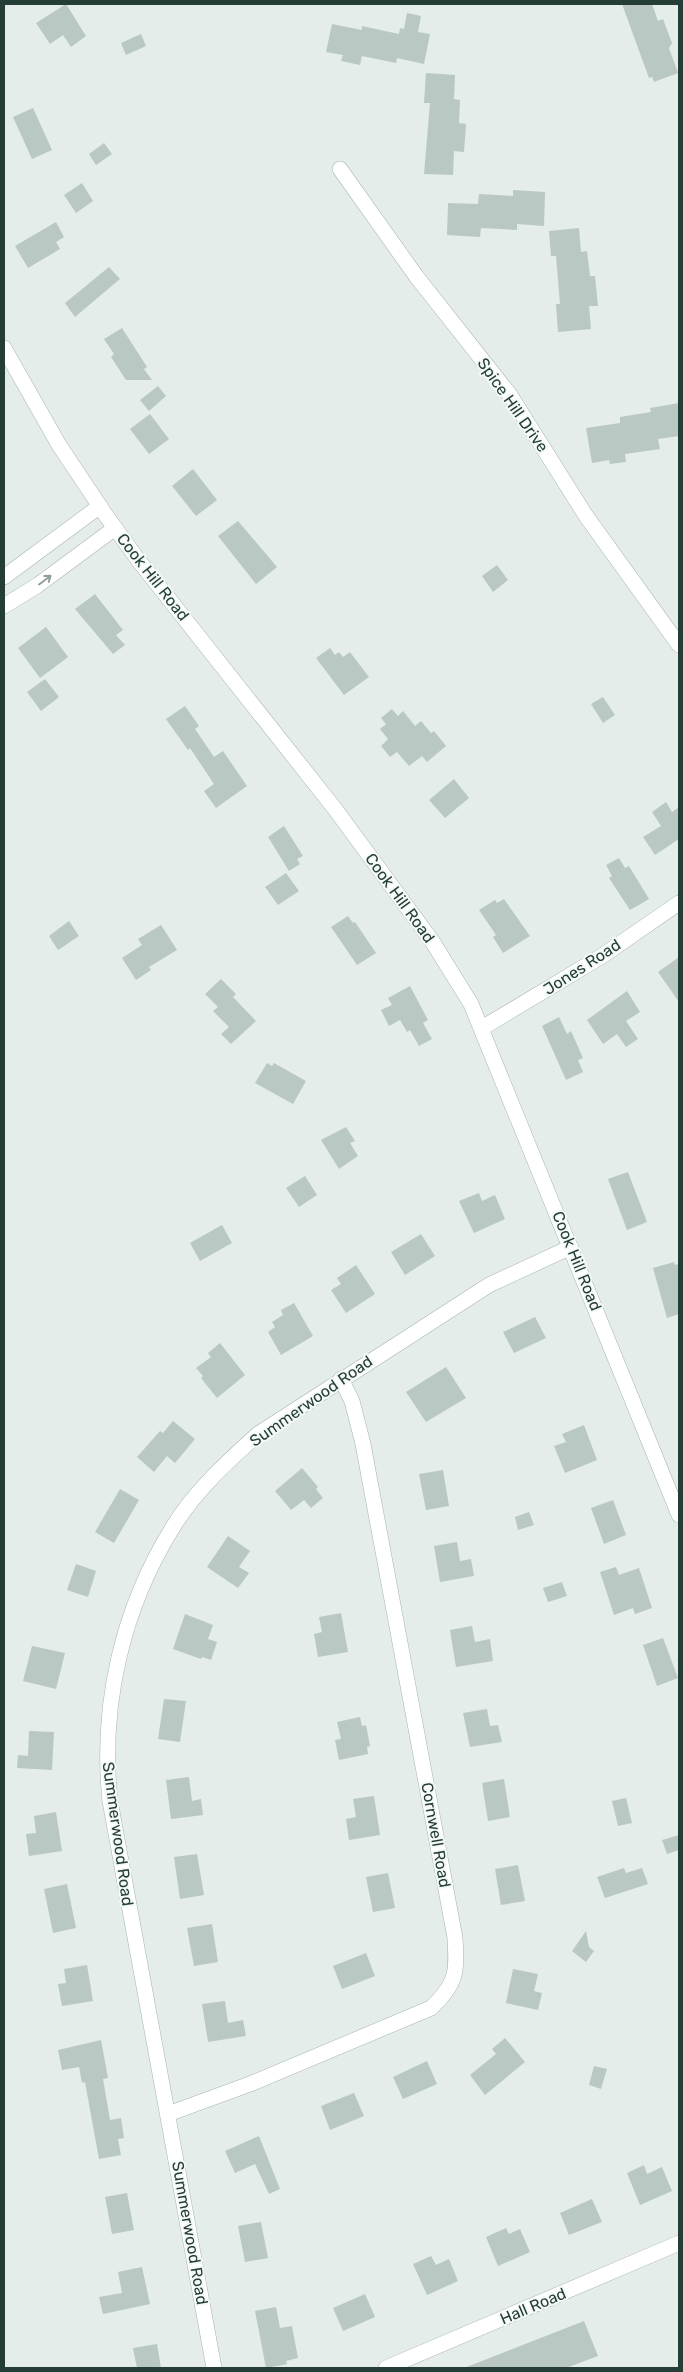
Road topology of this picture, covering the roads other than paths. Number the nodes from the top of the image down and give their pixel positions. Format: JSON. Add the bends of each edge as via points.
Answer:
{"nodes":[{"id":1,"x":340,"y":169,"type":"dead end"},
{"id":2,"x":4,"y":348,"type":"edge"},
{"id":3,"x":100,"y":506,"type":"junction"},
{"id":4,"x":115,"y":528,"type":"junction"},
{"id":5,"x":4,"y":578,"type":"edge"},
{"id":6,"x":4,"y":606,"type":"edge"},
{"id":7,"x":679,"y":645,"type":"edge"},
{"id":8,"x":679,"y":902,"type":"edge"},
{"id":9,"x":482,"y":1028,"type":"junction"},
{"id":10,"x":571,"y":1247,"type":"junction"},
{"id":11,"x":341,"y":1379,"type":"junction"},
{"id":12,"x":679,"y":1515,"type":"edge"},
{"id":13,"x":168,"y":2114,"type":"junction"},
{"id":14,"x":679,"y":2243,"type":"edge"},
{"id":15,"x":214,"y":2368,"type":"edge"},
{"id":16,"x":386,"y":2368,"type":"edge"}],
"edges":[{"from":1,"to":7,"type":"street","name":"Spice Hill Drive","via":[[416,276],[510,395],[586,516]]},
{"from":2,"to":3,"type":"street","name":"Cook Hill Road","via":[[50,430]]},
{"from":3,"to":4,"type":"street","name":"Cook Hill Road"},
{"from":3,"to":5,"type":"street"},
{"from":6,"to":4,"type":"street","one_way":true},
{"from":4,"to":9,"type":"street","name":"Cook Hill Road","via":[[335,808],[432,941]]},
{"from":8,"to":9,"type":"street","name":"Jones Road","via":[[602,956]]},
{"from":9,"to":10,"type":"street","name":"Cook Hill Road"},
{"from":10,"to":11,"type":"street","name":"Summerwood Road","via":[[489,1285]]},
{"from":10,"to":12,"type":"street","name":"Cook Hill Road"},
{"from":11,"to":13,"type":"street","name":"Summerwood Road","via":[[258,1434],[224,1465],[173,1526],[132,1608],[117,1666],[109,1710],[110,1800]]},
{"from":11,"to":13,"type":"street","name":"Cornwell Road","via":[[352,1401],[363,1444],[455,1938],[457,1969],[446,1993],[431,2008],[250,2084]]},
{"from":13,"to":15,"type":"street","name":"Summerwood Road"},
{"from":14,"to":16,"type":"street","name":"Hall Road"}]}
